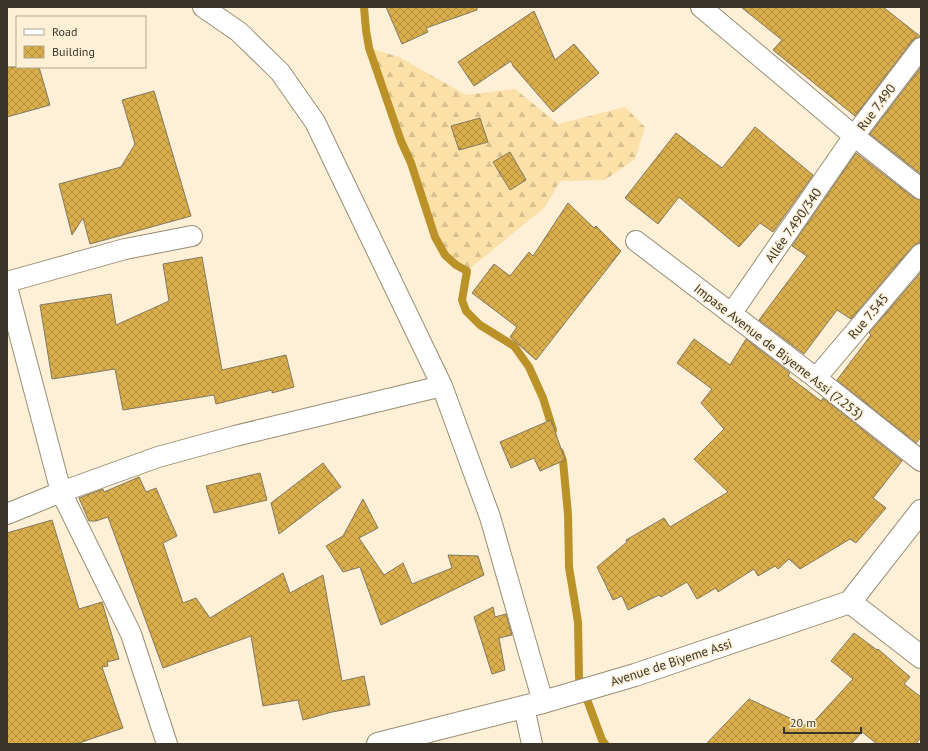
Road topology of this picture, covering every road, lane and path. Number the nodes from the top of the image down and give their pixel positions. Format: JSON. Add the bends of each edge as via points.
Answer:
{"nodes":[{"id":1,"x":203,"y":7,"type":"edge"},
{"id":2,"x":701,"y":7,"type":"edge"},
{"id":3,"x":921,"y":48,"type":"edge"},
{"id":4,"x":854,"y":136,"type":"junction"},
{"id":5,"x":921,"y":189,"type":"edge"},
{"id":6,"x":192,"y":236,"type":"dead end"},
{"id":7,"x":636,"y":241,"type":"dead end"},
{"id":8,"x":921,"y":254,"type":"edge"},
{"id":9,"x":7,"y":282,"type":"edge"},
{"id":10,"x":7,"y":287,"type":"edge"},
{"id":11,"x":731,"y":314,"type":"junction"},
{"id":12,"x":816,"y":378,"type":"junction"},
{"id":13,"x":442,"y":386,"type":"junction"},
{"id":14,"x":921,"y":461,"type":"edge"},
{"id":15,"x":61,"y":492,"type":"junction"},
{"id":16,"x":921,"y":511,"type":"edge"},
{"id":17,"x":7,"y":514,"type":"edge"},
{"id":18,"x":850,"y":602,"type":"junction"},
{"id":19,"x":921,"y":657,"type":"edge"},
{"id":20,"x":533,"y":704,"type":"junction"},
{"id":21,"x":167,"y":744,"type":"edge"},
{"id":22,"x":378,"y":744,"type":"edge"},
{"id":23,"x":532,"y":744,"type":"edge"}],
"edges":[{"from":1,"to":13,"type":"street","via":[[239,32],[280,72],[315,122]]},
{"from":2,"to":4,"type":"street"},
{"from":3,"to":4,"type":"street","name":"Rue 7.490"},
{"from":4,"to":5,"type":"street","name":"Rue 7.490"},
{"from":4,"to":11,"type":"street","name":"Allée 7.490/340"},
{"from":6,"to":9,"type":"street","via":[[125,249]]},
{"from":7,"to":11,"type":"street","name":"Impase Avenue de Biyeme Assi (7.253)"},
{"from":8,"to":12,"type":"street","name":"Rue 7.545"},
{"from":10,"to":15,"type":"street"},
{"from":11,"to":12,"type":"street","name":"Impase Avenue de Biyeme Assi (7.253)"},
{"from":12,"to":14,"type":"street","name":"Impase Avenue de Biyeme Assi (7.253)"},
{"from":13,"to":15,"type":"street","via":[[165,455]]},
{"from":13,"to":20,"type":"street","via":[[490,517]]},
{"from":15,"to":17,"type":"street"},
{"from":15,"to":21,"type":"street","via":[[131,634]]},
{"from":16,"to":18,"type":"main road"},
{"from":18,"to":19,"type":"main road"},
{"from":18,"to":20,"type":"main road","name":"Avenue de Biyeme Assi","via":[[642,672]]},
{"from":20,"to":22,"type":"main road","name":"Avenue de Biyeme Assi"},
{"from":20,"to":23,"type":"street"}]}
